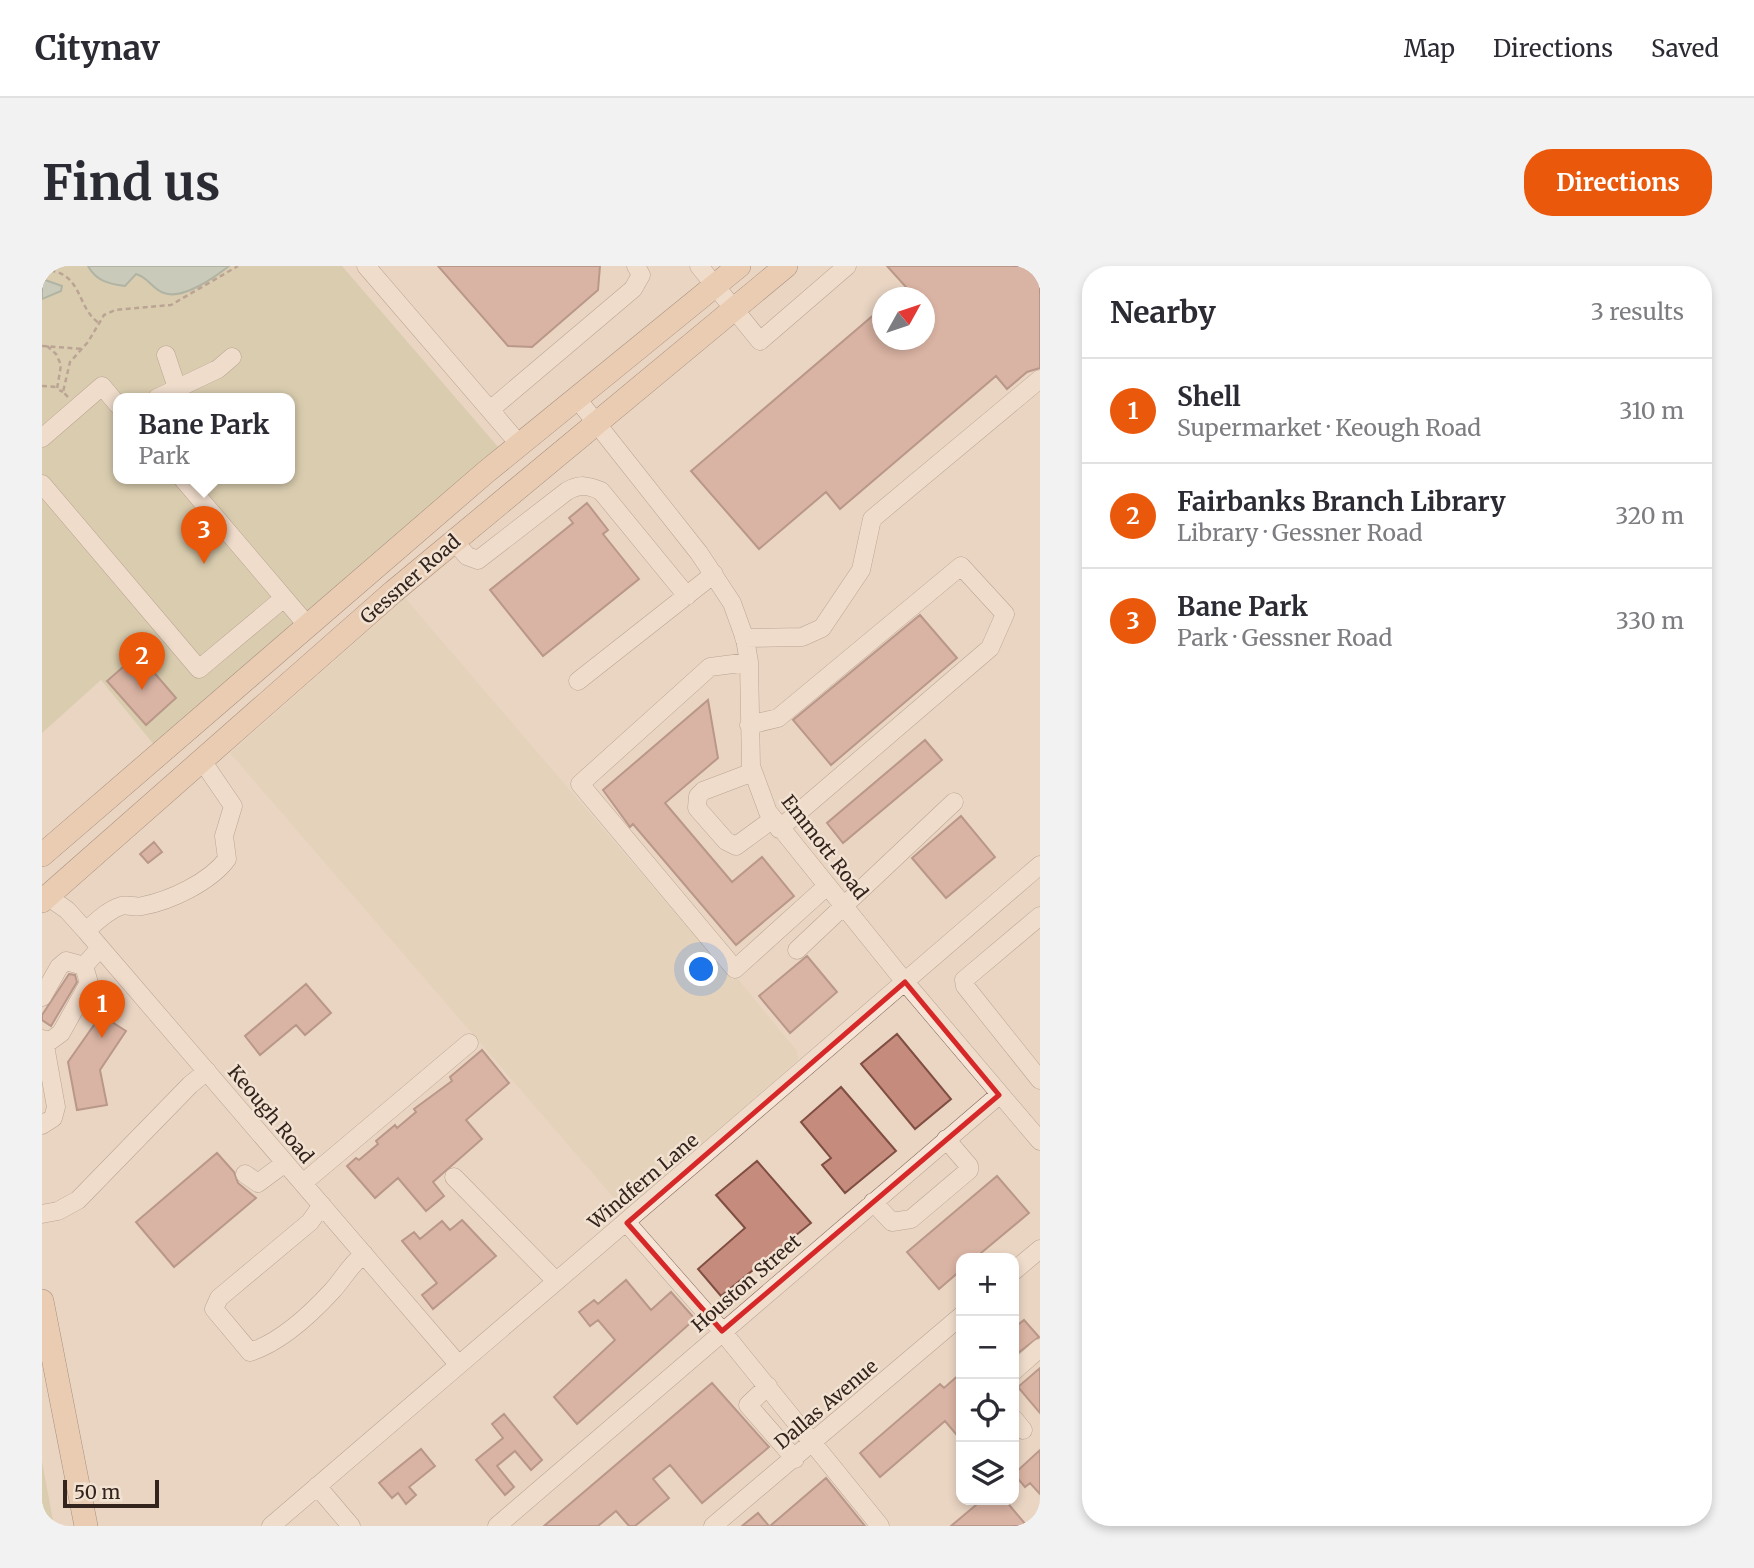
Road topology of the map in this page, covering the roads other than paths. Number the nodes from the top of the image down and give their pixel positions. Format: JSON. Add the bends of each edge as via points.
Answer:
{"nodes":[{"id":1,"x":366,"y":266,"type":"edge"},
{"id":2,"x":636,"y":266,"type":"edge"},
{"id":3,"x":699,"y":266,"type":"edge"},
{"id":4,"x":739,"y":266,"type":"edge"},
{"id":5,"x":786,"y":266,"type":"edge"},
{"id":6,"x":847,"y":266,"type":"edge"},
{"id":7,"x":716,"y":286,"type":"junction"},
{"id":8,"x":741,"y":317,"type":"junction"},
{"id":9,"x":166,"y":355,"type":"dead end"},
{"id":10,"x":232,"y":357,"type":"dead end"},
{"id":11,"x":1040,"y":379,"type":"edge"},
{"id":12,"x":177,"y":388,"type":"junction"},
{"id":13,"x":167,"y":393,"type":"edge"},
{"id":14,"x":113,"y":399,"type":"edge"},
{"id":15,"x":578,"y":400,"type":"junction"},
{"id":16,"x":490,"y":410,"type":"junction"},
{"id":17,"x":597,"y":425,"type":"junction"},
{"id":18,"x":42,"y":438,"type":"edge"},
{"id":19,"x":520,"y":445,"type":"junction"},
{"id":20,"x":486,"y":472,"type":"junction"},
{"id":21,"x":42,"y":484,"type":"edge"},
{"id":22,"x":187,"y":484,"type":"edge"},
{"id":23,"x":506,"y":497,"type":"junction"},
{"id":24,"x":454,"y":541,"type":"junction"},
{"id":25,"x":373,"y":569,"type":"junction"},
{"id":26,"x":714,"y":574,"type":"junction"},
{"id":27,"x":394,"y":593,"type":"junction"},
{"id":28,"x":687,"y":596,"type":"junction"},
{"id":29,"x":284,"y":598,"type":"junction"},
{"id":30,"x":308,"y":626,"type":"junction"},
{"id":31,"x":744,"y":638,"type":"junction"},
{"id":32,"x":749,"y":662,"type":"junction"},
{"id":33,"x":578,"y":681,"type":"dead end"},
{"id":34,"x":749,"y":725,"type":"junction"},
{"id":35,"x":180,"y":736,"type":"junction"},
{"id":36,"x":203,"y":762,"type":"junction"},
{"id":37,"x":753,"y":772,"type":"junction"},
{"id":38,"x":954,"y":802,"type":"dead end"},
{"id":39,"x":776,"y":824,"type":"junction"},
{"id":40,"x":42,"y":855,"type":"edge"},
{"id":41,"x":1040,"y":865,"type":"edge"},
{"id":42,"x":827,"y":886,"type":"junction"},
{"id":43,"x":45,"y":898,"type":"edge"},
{"id":44,"x":844,"y":905,"type":"junction"},
{"id":45,"x":1040,"y":916,"type":"edge"},
{"id":46,"x":86,"y":931,"type":"junction"},
{"id":47,"x":100,"y":948,"type":"junction"},
{"id":48,"x":797,"y":950,"type":"dead end"},
{"id":49,"x":84,"y":966,"type":"junction"},
{"id":50,"x":905,"y":982,"type":"junction"},
{"id":51,"x":42,"y":998,"type":"edge"},
{"id":52,"x":43,"y":1040,"type":"edge"},
{"id":53,"x":469,"y":1043,"type":"dead end"},
{"id":54,"x":1036,"y":1068,"type":"edge"},
{"id":55,"x":208,"y":1071,"type":"junction"},
{"id":56,"x":999,"y":1095,"type":"junction"},
{"id":57,"x":42,"y":1125,"type":"edge"},
{"id":58,"x":946,"y":1139,"type":"junction"},
{"id":59,"x":1040,"y":1141,"type":"edge"},
{"id":60,"x":285,"y":1163,"type":"junction"},
{"id":61,"x":246,"y":1174,"type":"dead end"},
{"id":62,"x":454,"y":1177,"type":"dead end"},
{"id":63,"x":303,"y":1184,"type":"junction"},
{"id":64,"x":873,"y":1202,"type":"junction"},
{"id":65,"x":322,"y":1205,"type":"junction"},
{"id":66,"x":42,"y":1214,"type":"edge"},
{"id":67,"x":627,"y":1223,"type":"junction"},
{"id":68,"x":1040,"y":1249,"type":"edge"},
{"id":69,"x":364,"y":1254,"type":"junction"},
{"id":70,"x":1019,"y":1267,"type":"edge"},
{"id":71,"x":555,"y":1280,"type":"junction"},
{"id":72,"x":42,"y":1301,"type":"edge"},
{"id":73,"x":956,"y":1321,"type":"edge"},
{"id":74,"x":722,"y":1331,"type":"junction"},
{"id":75,"x":1040,"y":1349,"type":"edge"},
{"id":76,"x":458,"y":1364,"type":"junction"},
{"id":77,"x":1019,"y":1367,"type":"edge"},
{"id":78,"x":768,"y":1386,"type":"junction"},
{"id":79,"x":814,"y":1443,"type":"junction"},
{"id":80,"x":795,"y":1459,"type":"junction"},
{"id":81,"x":317,"y":1486,"type":"junction"},
{"id":82,"x":715,"y":1525,"type":"edge"},
{"id":83,"x":86,"y":1526,"type":"edge"},
{"id":84,"x":271,"y":1526,"type":"edge"},
{"id":85,"x":351,"y":1526,"type":"edge"},
{"id":86,"x":497,"y":1526,"type":"edge"},
{"id":87,"x":880,"y":1526,"type":"edge"}],
"edges":[{"from":1,"to":16,"type":"street"},
{"from":2,"to":16,"type":"street","via":[[641,275],[633,289]]},
{"from":3,"to":7,"type":"street"},
{"from":4,"to":7,"type":"main road","name":"Gessner Road"},
{"from":5,"to":8,"type":"main road","name":"Gessner Road"},
{"from":6,"to":8,"type":"street","via":[[760,341]]},
{"from":7,"to":8,"type":"street"},
{"from":7,"to":15,"type":"main road","name":"Gessner Road"},
{"from":8,"to":17,"type":"main road","name":"Gessner Road"},
{"from":9,"to":12,"type":"street"},
{"from":10,"to":12,"type":"street","via":[[218,369]]},
{"from":11,"to":31,"type":"street","via":[[872,519],[860,570],[822,628],[802,637]]},
{"from":12,"to":13,"type":"street"},
{"from":14,"to":18,"type":"street","via":[[102,386]]},
{"from":15,"to":17,"type":"street","name":"Emmott Road"},
{"from":15,"to":19,"type":"main road","name":"Gessner Road"},
{"from":16,"to":19,"type":"street"},
{"from":17,"to":23,"type":"main road","name":"Gessner Road"},
{"from":17,"to":26,"type":"street","name":"Emmott Road"},
{"from":19,"to":20,"type":"main road","name":"Gessner Road"},
{"from":20,"to":23,"type":"main road"},
{"from":20,"to":25,"type":"main road","name":"Gessner Road"},
{"from":21,"to":29,"type":"street","via":[[200,669]]},
{"from":22,"to":29,"type":"street"},
{"from":23,"to":24,"type":"main road","name":"Gessner Road"},
{"from":24,"to":27,"type":"main road","name":"Gessner Road"},
{"from":24,"to":28,"type":"street","via":[[478,561],[567,491],[589,485],[601,491]]},
{"from":25,"to":27,"type":"main road"},
{"from":25,"to":30,"type":"main road","name":"Gessner Road"},
{"from":26,"to":28,"type":"street"},
{"from":26,"to":31,"type":"street","name":"Emmott Road","via":[[732,603]]},
{"from":27,"to":36,"type":"main road","name":"Gessner Road"},
{"from":28,"to":33,"type":"street"},
{"from":29,"to":30,"type":"street"},
{"from":30,"to":35,"type":"main road","name":"Gessner Road"},
{"from":31,"to":32,"type":"street","name":"Emmott Road"},
{"from":32,"to":34,"type":"street","name":"Emmott Road"},
{"from":32,"to":42,"type":"street","via":[[710,667],[580,784],[735,969]]},
{"from":34,"to":37,"type":"street","name":"Emmott Road"},
{"from":34,"to":39,"type":"street","via":[[778,718],[961,566],[1005,614],[990,648]]},
{"from":35,"to":36,"type":"main road"},
{"from":35,"to":40,"type":"main road","name":"Gessner Road"},
{"from":36,"to":43,"type":"main road","name":"Gessner Road"},
{"from":36,"to":46,"type":"street","via":[[233,806],[225,836],[227,859],[177,894],[141,907],[123,905]]},
{"from":37,"to":39,"type":"street","name":"Emmott Road","via":[[760,797]]},
{"from":37,"to":39,"type":"street","via":[[703,791],[695,802],[697,808],[736,846]]},
{"from":38,"to":44,"type":"street"},
{"from":39,"to":42,"type":"street","name":"Emmott Road"},
{"from":41,"to":50,"type":"street","name":"Windfern Lane"},
{"from":42,"to":44,"type":"street","name":"Emmott Road"},
{"from":43,"to":46,"type":"street","name":"Keough Road","via":[[67,910]]},
{"from":44,"to":48,"type":"street"},
{"from":44,"to":50,"type":"street","name":"Emmott Road"},
{"from":45,"to":54,"type":"street","via":[[964,979],[965,986]]},
{"from":46,"to":47,"type":"street","name":"Keough Road"},
{"from":47,"to":49,"type":"street"},
{"from":47,"to":55,"type":"street","name":"Keough Road"},
{"from":49,"to":51,"type":"street","via":[[66,961]]},
{"from":49,"to":52,"type":"street","via":[[89,983],[61,1033]]},
{"from":50,"to":56,"type":"street","name":"Emmott Road"},
{"from":50,"to":67,"type":"street","name":"Windfern Lane"},
{"from":52,"to":57,"type":"street","via":[[56,1107],[53,1118]]},
{"from":53,"to":63,"type":"street"},
{"from":55,"to":60,"type":"street","name":"Keough Road"},
{"from":55,"to":66,"type":"street","via":[[78,1200]]},
{"from":56,"to":58,"type":"street","name":"Houston Street"},
{"from":56,"to":59,"type":"street","name":"Emmott Road"},
{"from":58,"to":64,"type":"street","name":"Houston Street"},
{"from":58,"to":64,"type":"street","via":[[969,1171],[911,1219],[892,1222]]},
{"from":60,"to":61,"type":"street","via":[[258,1183]]},
{"from":60,"to":63,"type":"street","name":"Keough Road"},
{"from":62,"to":71,"type":"street"},
{"from":63,"to":65,"type":"street","name":"Keough Road"},
{"from":64,"to":74,"type":"street","name":"Houston Street"},
{"from":65,"to":69,"type":"street","name":"Keough Road"},
{"from":65,"to":69,"type":"street","via":[[310,1222],[219,1298],[214,1309],[250,1352],[273,1345],[334,1290]]},
{"from":67,"to":71,"type":"street","name":"Windfern Lane"},
{"from":67,"to":74,"type":"street"},
{"from":68,"to":70,"type":"street"},
{"from":69,"to":76,"type":"street","name":"Keough Road"},
{"from":71,"to":76,"type":"street","name":"Windfern Lane"},
{"from":72,"to":83,"type":"main road"},
{"from":73,"to":79,"type":"street","name":"Dallas Avenue"},
{"from":74,"to":78,"type":"street"},
{"from":74,"to":86,"type":"street","name":"Houston Street"},
{"from":75,"to":77,"type":"street"},
{"from":76,"to":81,"type":"street","name":"Windfern Lane"},
{"from":78,"to":79,"type":"street"},
{"from":78,"to":80,"type":"street","via":[[748,1405]]},
{"from":79,"to":80,"type":"street","name":"Dallas Avenue"},
{"from":79,"to":87,"type":"street"},
{"from":80,"to":82,"type":"street","name":"Dallas Avenue"},
{"from":81,"to":84,"type":"street","name":"Windfern Lane"},
{"from":81,"to":85,"type":"street"}]}
